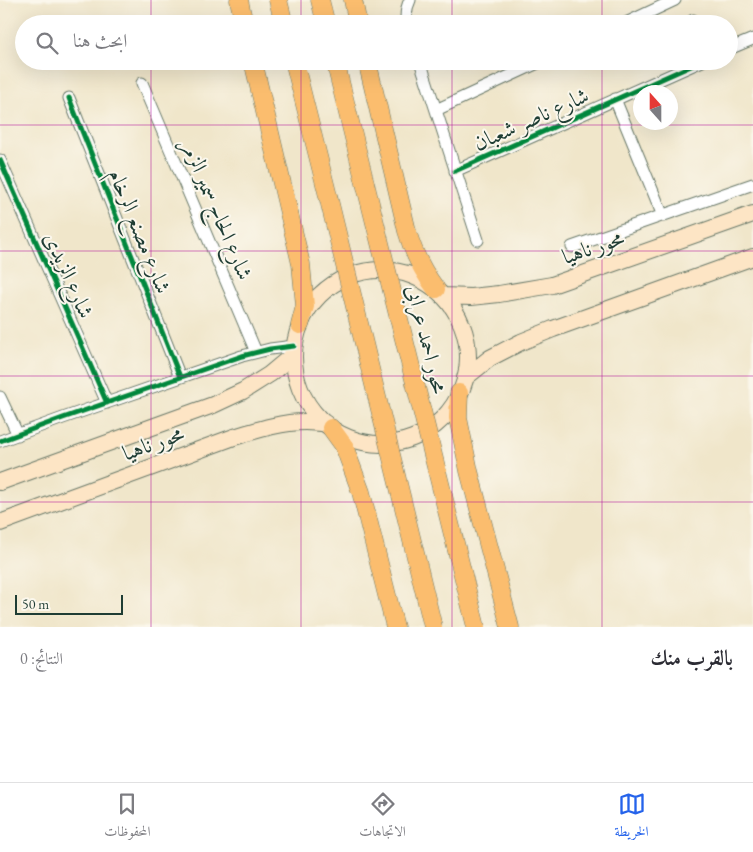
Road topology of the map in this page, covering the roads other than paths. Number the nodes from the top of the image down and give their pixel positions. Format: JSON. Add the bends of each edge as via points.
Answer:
{"nodes":[{"id":1,"x":239,"y":0,"type":"edge"},
{"id":2,"x":278,"y":0,"type":"edge"},
{"id":3,"x":320,"y":0,"type":"edge"},
{"id":4,"x":353,"y":0,"type":"edge"},
{"id":5,"x":410,"y":0,"type":"edge"},
{"id":6,"x":676,"y":0,"type":"edge"},
{"id":7,"x":242,"y":15,"type":"edge"},
{"id":8,"x":282,"y":15,"type":"edge"},
{"id":9,"x":324,"y":15,"type":"edge"},
{"id":10,"x":356,"y":15,"type":"edge"},
{"id":11,"x":406,"y":15,"type":"edge"},
{"id":12,"x":644,"y":15,"type":"edge"},
{"id":13,"x":753,"y":39,"type":"edge"},
{"id":14,"x":738,"y":45,"type":"edge"},
{"id":15,"x":255,"y":70,"type":"edge"},
{"id":16,"x":296,"y":70,"type":"edge"},
{"id":17,"x":337,"y":70,"type":"edge"},
{"id":18,"x":369,"y":70,"type":"edge"},
{"id":19,"x":423,"y":70,"type":"edge"},
{"id":20,"x":523,"y":70,"type":"edge"},
{"id":21,"x":681,"y":70,"type":"edge"},
{"id":22,"x":142,"y":83,"type":"dead end"},
{"id":23,"x":68,"y":98,"type":"dead end"},
{"id":24,"x":615,"y":99,"type":"junction"},
{"id":25,"x":436,"y":110,"type":"junction"},
{"id":26,"x":0,"y":160,"type":"edge"},
{"id":27,"x":455,"y":171,"type":"junction"},
{"id":28,"x":753,"y":184,"type":"edge"},
{"id":29,"x":753,"y":214,"type":"edge"},
{"id":30,"x":663,"y":216,"type":"junction"},
{"id":31,"x":478,"y":240,"type":"dead end"},
{"id":32,"x":572,"y":247,"type":"dead end"},
{"id":33,"x":753,"y":257,"type":"edge"},
{"id":34,"x":439,"y":293,"type":"junction"},
{"id":35,"x":300,"y":325,"type":"junction"},
{"id":36,"x":294,"y":350,"type":"junction"},
{"id":37,"x":256,"y":352,"type":"junction"},
{"id":38,"x":180,"y":377,"type":"junction"},
{"id":39,"x":462,"y":386,"type":"junction"},
{"id":40,"x":0,"y":397,"type":"edge"},
{"id":41,"x":108,"y":403,"type":"junction"},
{"id":42,"x":328,"y":426,"type":"junction"},
{"id":43,"x":18,"y":435,"type":"junction"},
{"id":44,"x":0,"y":441,"type":"edge"},
{"id":45,"x":0,"y":482,"type":"edge"},
{"id":46,"x":0,"y":523,"type":"edge"},
{"id":47,"x":395,"y":627,"type":"edge"},
{"id":48,"x":434,"y":627,"type":"edge"},
{"id":49,"x":476,"y":627,"type":"edge"},
{"id":50,"x":510,"y":627,"type":"edge"}],
"edges":[{"from":1,"to":7,"type":"main road"},
{"from":2,"to":8,"type":"main road"},
{"from":3,"to":9,"type":"main road"},
{"from":4,"to":10,"type":"main road"},
{"from":5,"to":11,"type":"street"},
{"from":6,"to":12,"type":"street"},
{"from":13,"to":14,"type":"street"},
{"from":15,"to":35,"type":"main road","via":[[301,264],[305,306]]},
{"from":16,"to":48,"type":"main road","bridge":true},
{"from":17,"to":49,"type":"main road","name":"محور احمد عرابى","bridge":true},
{"from":18,"to":34,"type":"main road","via":[[412,247],[426,276]]},
{"from":19,"to":25,"type":"street"},
{"from":20,"to":25,"type":"street"},
{"from":21,"to":24,"type":"street","name":"شارع ناصر شعبان"},
{"from":22,"to":37,"type":"street","name":"شارع الحاج سمير الزمر"},
{"from":23,"to":38,"type":"street","name":"شارع مصنع الرخام"},
{"from":24,"to":27,"type":"street","name":"شارع ناصر شعبان"},
{"from":24,"to":30,"type":"street"},
{"from":25,"to":27,"type":"street"},
{"from":26,"to":41,"type":"street","name":"شارع الزيدى"},
{"from":27,"to":31,"type":"street"},
{"from":28,"to":30,"type":"street"},
{"from":29,"to":34,"type":"main road","name":"محور ناهيا","via":[[552,285],[471,297]]},
{"from":30,"to":32,"type":"street"},
{"from":33,"to":39,"type":"main road","via":[[520,342],[490,358]]},
{"from":34,"to":35,"type":"main road","via":[[407,274],[391,270],[359,273],[343,278],[323,292],[307,310]]},
{"from":34,"to":39,"type":"main road","via":[[456,314],[465,334],[468,356]]},
{"from":35,"to":36,"type":"main road"},
{"from":36,"to":37,"type":"street"},
{"from":36,"to":42,"type":"main road","via":[[295,374],[301,392],[311,409]]},
{"from":36,"to":45,"type":"main road","name":"محور ناهيا","via":[[270,374],[213,405]]},
{"from":37,"to":38,"type":"street"},
{"from":38,"to":41,"type":"street"},
{"from":39,"to":42,"type":"main road","via":[[451,408],[440,420],[411,438],[395,442],[362,441]]},
{"from":39,"to":50,"type":"main road","via":[[458,418]]},
{"from":40,"to":43,"type":"street"},
{"from":41,"to":43,"type":"street"},
{"from":42,"to":46,"type":"main road","name":"محور ناهيا","via":[[304,422],[257,430]]},
{"from":42,"to":47,"type":"main road","via":[[344,446],[361,492]]},
{"from":43,"to":44,"type":"street"}]}
